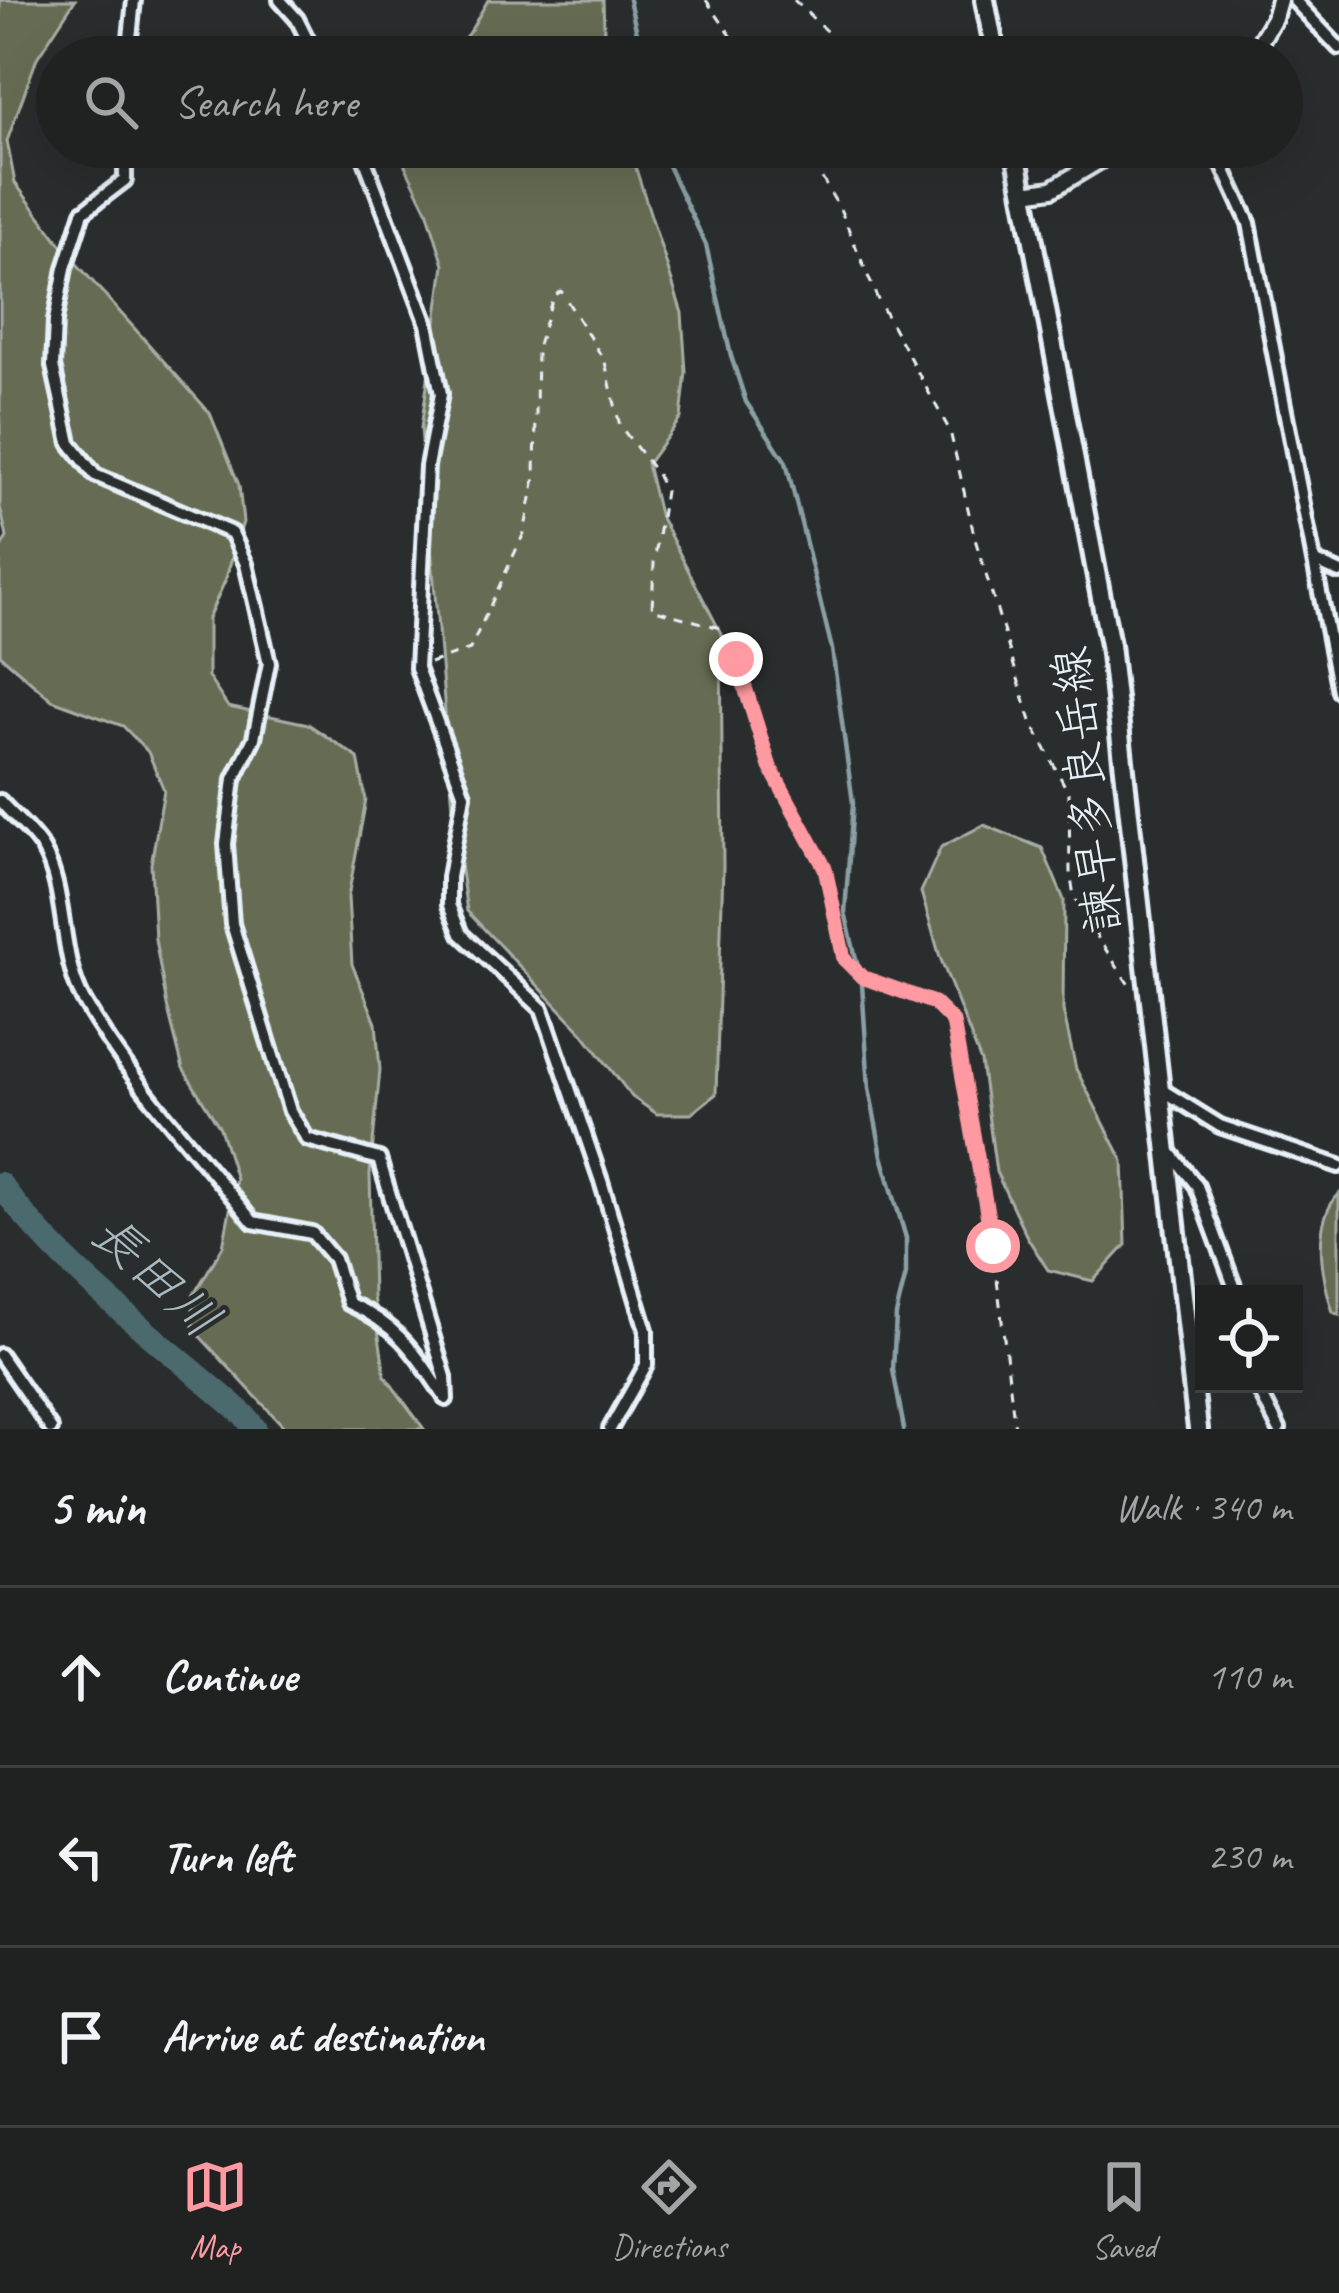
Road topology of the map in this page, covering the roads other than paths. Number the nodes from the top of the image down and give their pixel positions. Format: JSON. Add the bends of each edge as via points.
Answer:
{"nodes":[{"id":1,"x":134,"y":0,"type":"edge"},
{"id":2,"x":280,"y":0,"type":"edge"},
{"id":3,"x":985,"y":0,"type":"edge"},
{"id":4,"x":1279,"y":0,"type":"edge"},
{"id":5,"x":1294,"y":0,"type":"edge"},
{"id":6,"x":130,"y":36,"type":"edge"},
{"id":7,"x":305,"y":36,"type":"edge"},
{"id":8,"x":992,"y":36,"type":"edge"},
{"id":9,"x":1263,"y":36,"type":"edge"},
{"id":10,"x":1339,"y":48,"type":"edge"},
{"id":11,"x":125,"y":168,"type":"edge"},
{"id":12,"x":368,"y":168,"type":"edge"},
{"id":13,"x":1019,"y":168,"type":"edge"},
{"id":14,"x":1086,"y":168,"type":"edge"},
{"id":15,"x":1224,"y":168,"type":"edge"},
{"id":16,"x":1024,"y":194,"type":"junction"},
{"id":17,"x":1314,"y":561,"type":"junction"},
{"id":18,"x":1339,"y":572,"type":"edge"},
{"id":19,"x":1339,"y":691,"type":"edge"},
{"id":20,"x":0,"y":801,"type":"edge"},
{"id":21,"x":1162,"y":1090,"type":"junction"},
{"id":22,"x":1168,"y":1150,"type":"junction"},
{"id":23,"x":1339,"y":1166,"type":"edge"},
{"id":24,"x":1234,"y":1285,"type":"edge"},
{"id":25,"x":0,"y":1355,"type":"edge"},
{"id":26,"x":1261,"y":1393,"type":"edge"},
{"id":27,"x":51,"y":1429,"type":"edge"},
{"id":28,"x":610,"y":1429,"type":"edge"},
{"id":29,"x":1198,"y":1429,"type":"edge"},
{"id":30,"x":1279,"y":1429,"type":"edge"}],
"edges":[{"from":1,"to":6,"type":"street"},
{"from":2,"to":7,"type":"street"},
{"from":3,"to":8,"type":"main road"},
{"from":4,"to":9,"type":"street"},
{"from":5,"to":10,"type":"street"},
{"from":11,"to":20,"type":"street","via":[[125,180],[83,212],[65,268],[53,366],[70,443],[95,476],[232,533],[246,564],[269,663],[254,738],[234,779],[226,844],[232,924],[290,1111],[307,1139],[379,1159],[446,1399],[382,1318],[348,1303],[334,1259],[312,1232],[253,1222],[146,1096],[70,972],[44,850]]},
{"from":12,"to":28,"type":"street","via":[[427,324],[441,394],[427,466],[417,668],[464,796],[448,904],[461,934],[542,1009],[646,1330],[646,1365]]},
{"from":13,"to":16,"type":"main road","name":"諫早多良岳線"},
{"from":14,"to":16,"type":"street","via":[[1052,189]]},
{"from":15,"to":17,"type":"street","via":[[1249,223]]},
{"from":16,"to":21,"type":"main road","name":"諫早多良岳線","via":[[1101,588]]},
{"from":17,"to":18,"type":"street"},
{"from":17,"to":19,"type":"street"},
{"from":21,"to":22,"type":"main road","name":"諫早多良岳線"},
{"from":21,"to":23,"type":"street","via":[[1220,1126]]},
{"from":22,"to":24,"type":"street","via":[[1197,1186]]},
{"from":22,"to":29,"type":"main road","name":"諫早多良岳線"},
{"from":25,"to":27,"type":"street"},
{"from":26,"to":30,"type":"street"}]}
